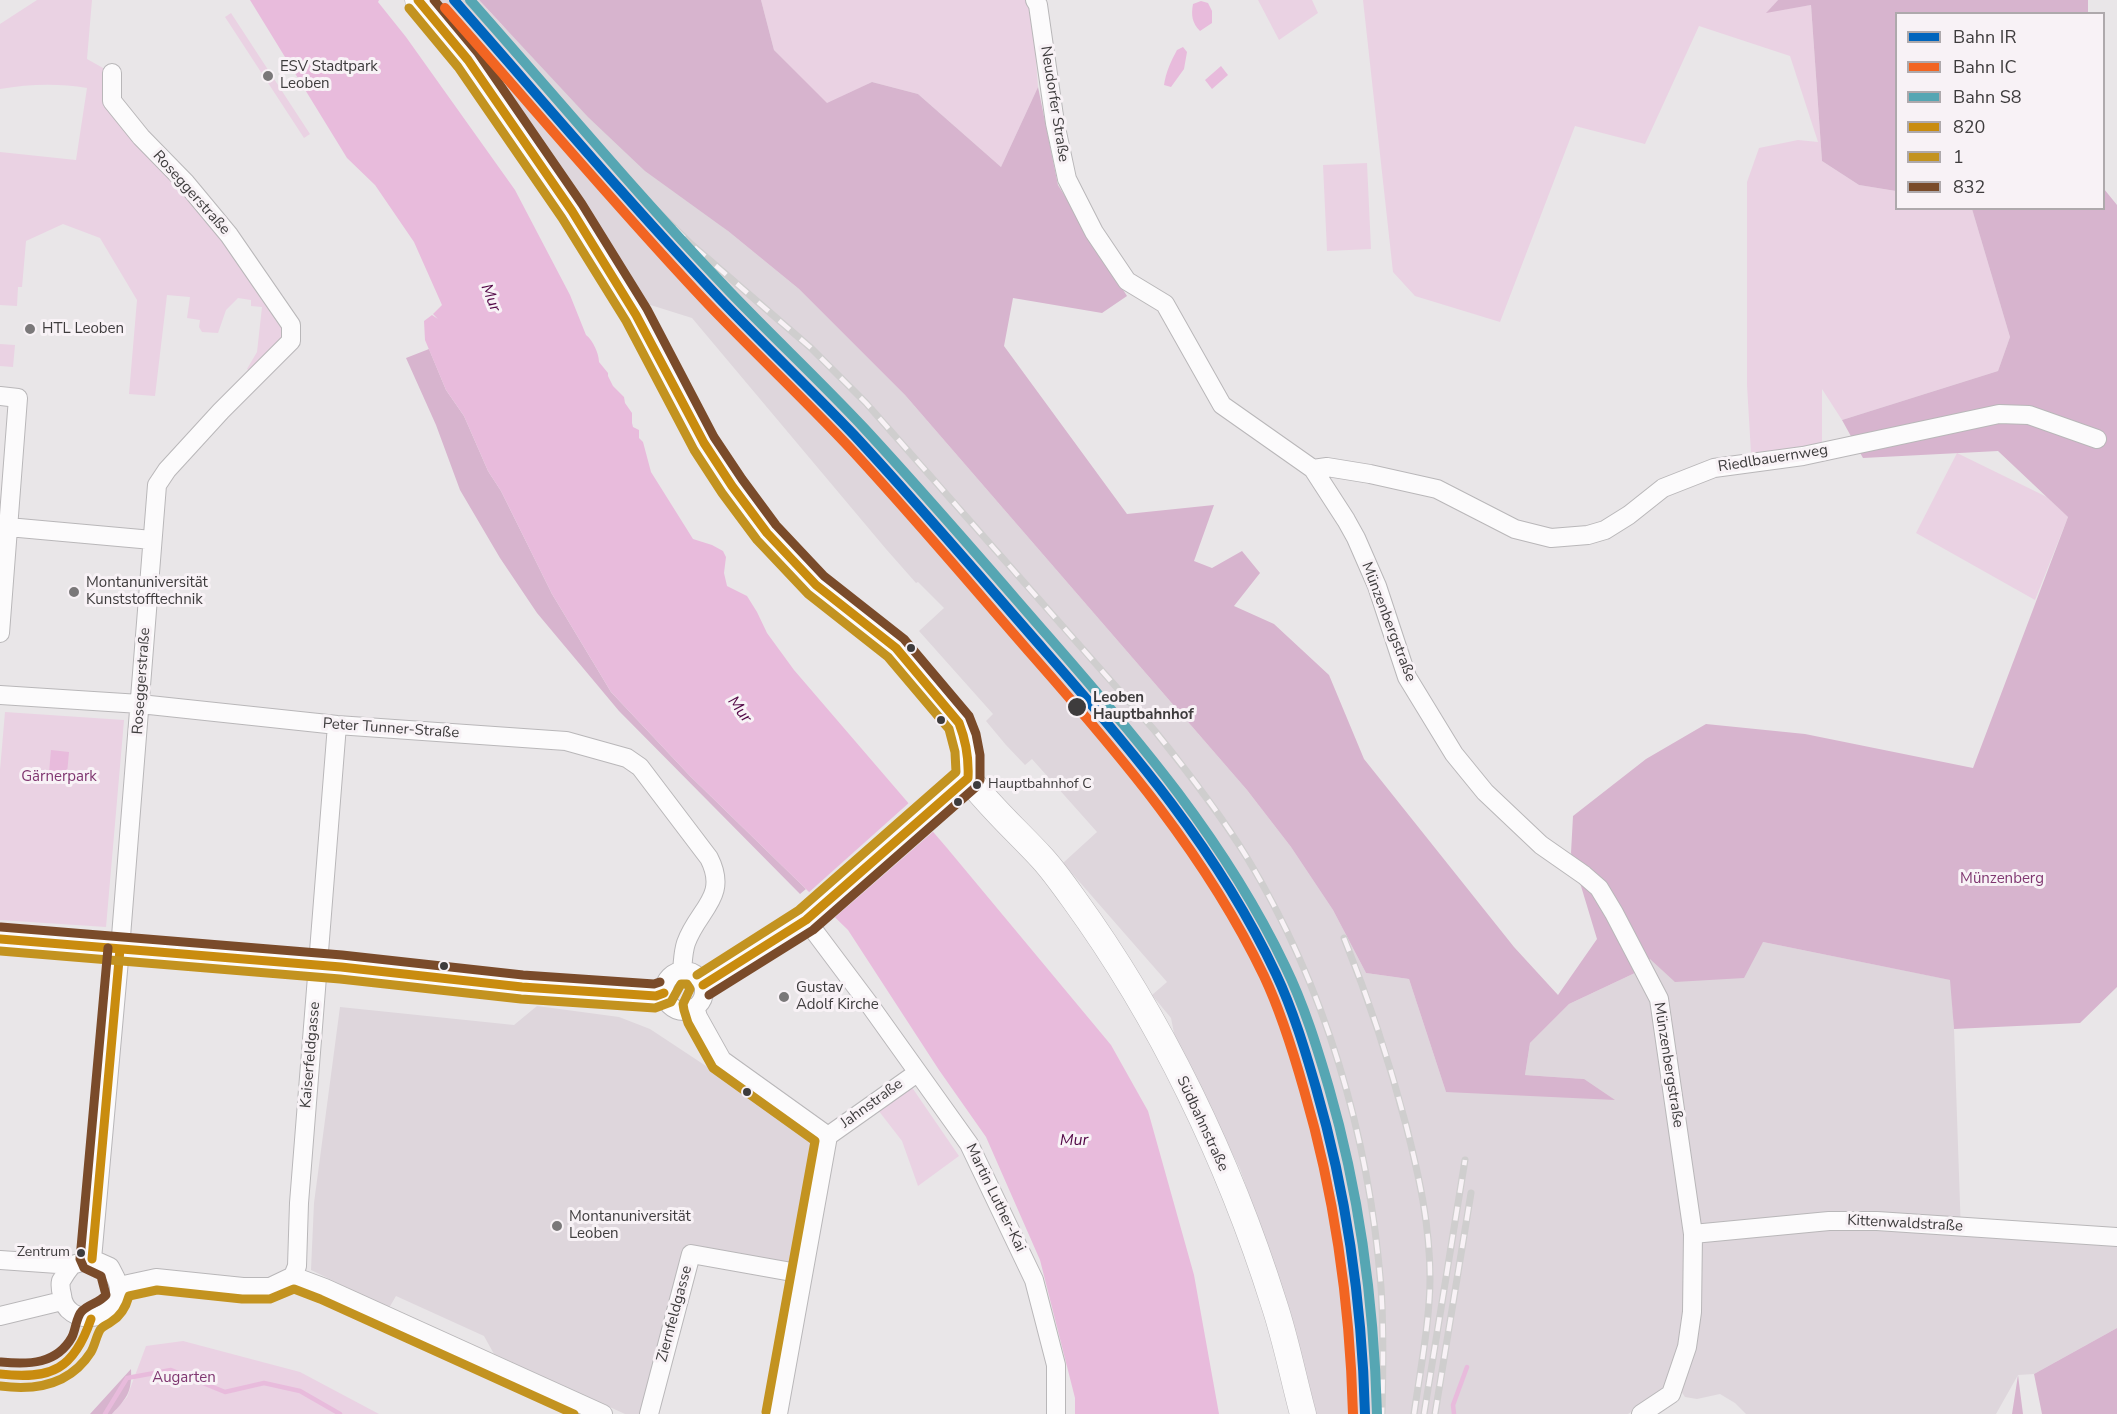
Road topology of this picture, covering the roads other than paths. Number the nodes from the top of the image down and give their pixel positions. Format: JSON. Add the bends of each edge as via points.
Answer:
{"nodes":[{"id":1,"x":418,"y":0,"type":"edge"},
{"id":2,"x":1035,"y":0,"type":"edge"},
{"id":3,"x":112,"y":73,"type":"dead end"},
{"id":4,"x":0,"y":396,"type":"edge"},
{"id":5,"x":2097,"y":439,"type":"dead end"},
{"id":6,"x":1312,"y":469,"type":"junction"},
{"id":7,"x":8,"y":527,"type":"junction"},
{"id":8,"x":152,"y":540,"type":"junction"},
{"id":9,"x":0,"y":633,"type":"edge"},
{"id":10,"x":0,"y":695,"type":"edge"},
{"id":11,"x":140,"y":704,"type":"junction"},
{"id":12,"x":337,"y":725,"type":"junction"},
{"id":13,"x":968,"y":778,"type":"junction"},
{"id":14,"x":811,"y":916,"type":"junction"},
{"id":15,"x":0,"y":939,"type":"edge"},
{"id":16,"x":120,"y":949,"type":"junction"},
{"id":17,"x":319,"y":966,"type":"junction"},
{"id":18,"x":682,"y":971,"type":"junction"},
{"id":19,"x":703,"y":985,"type":"junction"},
{"id":20,"x":664,"y":993,"type":"junction"},
{"id":21,"x":695,"y":1007,"type":"junction"},
{"id":22,"x":917,"y":1073,"type":"junction"},
{"id":23,"x":828,"y":1136,"type":"junction"},
{"id":24,"x":1693,"y":1234,"type":"junction"},
{"id":25,"x":2117,"y":1237,"type":"edge"},
{"id":26,"x":92,"y":1259,"type":"junction"},
{"id":27,"x":0,"y":1260,"type":"edge"},
{"id":28,"x":72,"y":1265,"type":"junction"},
{"id":29,"x":803,"y":1274,"type":"junction"},
{"id":30,"x":294,"y":1276,"type":"junction"},
{"id":31,"x":119,"y":1286,"type":"junction"},
{"id":32,"x":62,"y":1301,"type":"junction"},
{"id":33,"x":0,"y":1316,"type":"edge"},
{"id":34,"x":603,"y":1414,"type":"edge"},
{"id":35,"x":649,"y":1414,"type":"edge"},
{"id":36,"x":778,"y":1414,"type":"edge"},
{"id":37,"x":1056,"y":1414,"type":"edge"},
{"id":38,"x":1303,"y":1414,"type":"edge"},
{"id":39,"x":1641,"y":1414,"type":"edge"}],
"edges":[{"from":1,"to":13,"type":"main road","via":[[468,60],[572,211],[636,315],[704,443],[767,533],[816,585],[896,648],[959,723],[969,754]]},
{"from":2,"to":6,"type":"street","name":"Neudorfer Straße","via":[[1067,179],[1094,232],[1127,281],[1165,304],[1222,405]]},
{"from":3,"to":8,"type":"street","name":"Roseggerstraße","via":[[112,101],[229,235],[291,325],[291,342],[253,389],[161,477],[155,494]]},
{"from":4,"to":7,"type":"street","via":[[18,398]]},
{"from":5,"to":6,"type":"street","name":"Riedlbauernweg","via":[[2029,415],[1999,414],[1803,456],[1714,468],[1663,488],[1605,530],[1551,538],[1515,529],[1437,489],[1327,467]]},
{"from":6,"to":24,"type":"street","name":"Münzenbergstraße","via":[[1356,538],[1377,586],[1407,677],[1454,754],[1485,792],[1541,845],[1599,888],[1659,999]]},
{"from":7,"to":8,"type":"street"},
{"from":7,"to":9,"type":"street"},
{"from":8,"to":11,"type":"street","name":"Roseggerstraße"},
{"from":10,"to":11,"type":"street","name":"Peter Tunner-Straße"},
{"from":11,"to":12,"type":"street","name":"Peter Tunner-Straße"},
{"from":11,"to":16,"type":"street","name":"Roseggerstraße"},
{"from":12,"to":17,"type":"street","name":"Kaiserfeldgasse"},
{"from":12,"to":18,"type":"street","name":"Peter Tunner-Straße","via":[[566,741],[627,758],[640,767],[716,870],[716,892],[686,942]]},
{"from":13,"to":14,"type":"street"},
{"from":13,"to":38,"type":"main road","name":"Südbahnstraße","via":[[1044,860],[1075,900],[1135,992],[1202,1119],[1275,1305]]},
{"from":14,"to":19,"type":"street"},
{"from":14,"to":22,"type":"street","name":"Martin Luther-Kai"},
{"from":15,"to":16,"type":"street"},
{"from":16,"to":17,"type":"street"},
{"from":16,"to":26,"type":"street","name":"Roseggerstraße"},
{"from":17,"to":20,"type":"street","via":[[522,987],[656,996]]},
{"from":17,"to":30,"type":"street","name":"Kaiserfeldgasse"},
{"from":18,"to":19,"type":"street","via":[[693,973]]},
{"from":18,"to":20,"type":"street","via":[[669,977]]},
{"from":19,"to":21,"type":"street","via":[[702,998]]},
{"from":20,"to":21,"type":"street","via":[[678,1010]]},
{"from":21,"to":23,"type":"street","name":"Jahnstraße","via":[[722,1060]]},
{"from":22,"to":23,"type":"street","name":"Jahnstraße"},
{"from":22,"to":37,"type":"street","name":"Martin Luther-Kai","via":[[969,1144],[1034,1280],[1056,1365]]},
{"from":23,"to":29,"type":"street","name":"Jahnstraße"},
{"from":24,"to":25,"type":"street","name":"Kittenwaldstraße","via":[[1829,1221],[1877,1221]]},
{"from":24,"to":39,"type":"street","name":"Münzenbergstraße","via":[[1692,1312],[1687,1347],[1671,1394]]},
{"from":26,"to":28,"type":"street"},
{"from":26,"to":31,"type":"street","via":[[110,1267]]},
{"from":27,"to":28,"type":"street"},
{"from":28,"to":32,"type":"street","via":[[60,1283]]},
{"from":29,"to":35,"type":"street","name":"Ziernfeldgasse","via":[[691,1254]]},
{"from":29,"to":36,"type":"street","name":"Jahnstraße"},
{"from":30,"to":31,"type":"street","via":[[270,1287],[156,1278]]},
{"from":30,"to":34,"type":"street"},
{"from":31,"to":32,"type":"street","via":[[110,1311],[91,1319],[73,1313]]},
{"from":32,"to":33,"type":"street"}]}
